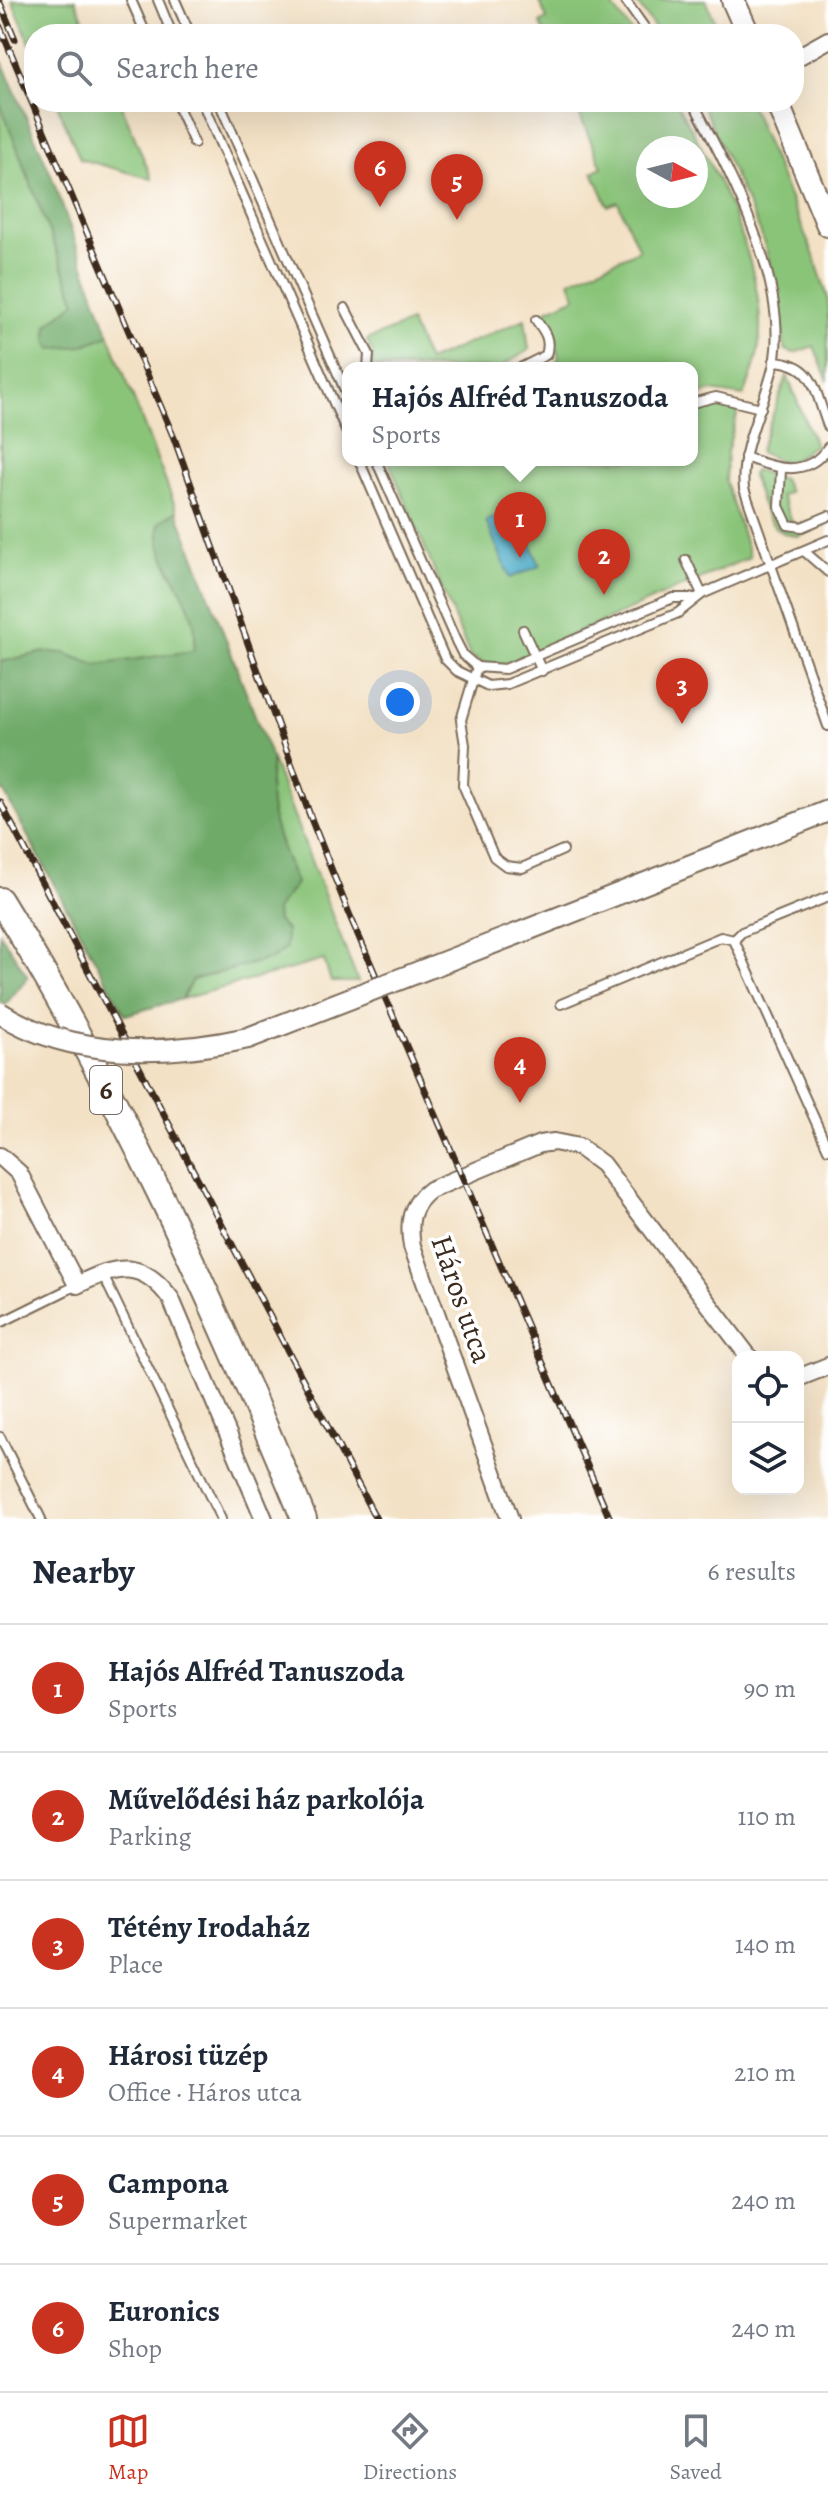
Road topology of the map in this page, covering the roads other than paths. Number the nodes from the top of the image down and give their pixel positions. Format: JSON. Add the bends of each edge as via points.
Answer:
{"nodes":[{"id":1,"x":131,"y":0,"type":"edge"},
{"id":2,"x":158,"y":0,"type":"edge"},
{"id":3,"x":175,"y":0,"type":"edge"},
{"id":4,"x":625,"y":0,"type":"edge"},
{"id":5,"x":733,"y":0,"type":"edge"},
{"id":6,"x":142,"y":24,"type":"edge"},
{"id":7,"x":168,"y":24,"type":"edge"},
{"id":8,"x":186,"y":24,"type":"edge"},
{"id":9,"x":642,"y":24,"type":"edge"},
{"id":10,"x":744,"y":24,"type":"edge"},
{"id":11,"x":828,"y":40,"type":"edge"},
{"id":12,"x":804,"y":53,"type":"edge"},
{"id":13,"x":180,"y":112,"type":"edge"},
{"id":14,"x":206,"y":112,"type":"edge"},
{"id":15,"x":223,"y":112,"type":"edge"},
{"id":16,"x":698,"y":112,"type":"edge"},
{"id":17,"x":781,"y":112,"type":"edge"},
{"id":18,"x":194,"y":143,"type":"dead end"},
{"id":19,"x":828,"y":225,"type":"edge"},
{"id":20,"x":345,"y":308,"type":"dead end"},
{"id":21,"x":536,"y":320,"type":"dead end"},
{"id":22,"x":774,"y":361,"type":"junction"},
{"id":23,"x":368,"y":362,"type":"edge"},
{"id":24,"x":532,"y":362,"type":"edge"},
{"id":25,"x":342,"y":376,"type":"edge"},
{"id":26,"x":342,"y":387,"type":"edge"},
{"id":27,"x":330,"y":393,"type":"junction"},
{"id":28,"x":698,"y":402,"type":"edge"},
{"id":29,"x":761,"y":408,"type":"junction"},
{"id":30,"x":342,"y":421,"type":"edge"},
{"id":31,"x":828,"y":426,"type":"edge"},
{"id":32,"x":828,"y":447,"type":"edge"},
{"id":33,"x":745,"y":457,"type":"junction"},
{"id":34,"x":362,"y":466,"type":"edge"},
{"id":35,"x":379,"y":466,"type":"edge"},
{"id":36,"x":781,"y":470,"type":"junction"},
{"id":37,"x":828,"y":516,"type":"edge"},
{"id":38,"x":828,"y":540,"type":"edge"},
{"id":39,"x":804,"y":551,"type":"junction"},
{"id":40,"x":686,"y":560,"type":"dead end"},
{"id":41,"x":770,"y":565,"type":"junction"},
{"id":42,"x":828,"y":572,"type":"edge"},
{"id":43,"x":698,"y":596,"type":"junction"},
{"id":44,"x":523,"y":630,"type":"dead end"},
{"id":45,"x":536,"y":657,"type":"junction"},
{"id":46,"x":477,"y":667,"type":"junction"},
{"id":47,"x":542,"y":671,"type":"junction"},
{"id":48,"x":472,"y":679,"type":"junction"},
{"id":49,"x":824,"y":704,"type":"edge"},
{"id":50,"x":828,"y":726,"type":"edge"},
{"id":51,"x":828,"y":811,"type":"edge"},
{"id":52,"x":563,"y":850,"type":"dead end"},
{"id":53,"x":828,"y":897,"type":"edge"},
{"id":54,"x":0,"y":900,"type":"edge"},
{"id":55,"x":734,"y":940,"type":"junction"},
{"id":56,"x":561,"y":1004,"type":"dead end"},
{"id":57,"x":0,"y":1013,"type":"edge"},
{"id":58,"x":828,"y":1149,"type":"edge"},
{"id":59,"x":0,"y":1156,"type":"edge"},
{"id":60,"x":102,"y":1272,"type":"junction"},
{"id":61,"x":77,"y":1285,"type":"junction"},
{"id":62,"x":0,"y":1323,"type":"edge"},
{"id":63,"x":744,"y":1351,"type":"edge"},
{"id":64,"x":828,"y":1366,"type":"edge"},
{"id":65,"x":804,"y":1376,"type":"edge"},
{"id":66,"x":0,"y":1437,"type":"edge"},
{"id":67,"x":41,"y":1519,"type":"edge"},
{"id":68,"x":221,"y":1519,"type":"edge"},
{"id":69,"x":264,"y":1519,"type":"edge"},
{"id":70,"x":304,"y":1519,"type":"edge"},
{"id":71,"x":510,"y":1519,"type":"edge"}],
"edges":[{"from":1,"to":6,"type":"lane"},
{"from":2,"to":7,"type":"lane"},
{"from":3,"to":8,"type":"lane"},
{"from":4,"to":9,"type":"lane"},
{"from":5,"to":10,"type":"main road"},
{"from":11,"to":12,"type":"street"},
{"from":13,"to":18,"type":"lane"},
{"from":14,"to":27,"type":"lane"},
{"from":15,"to":25,"type":"lane"},
{"from":16,"to":22,"type":"lane","via":[[737,191],[763,263],[774,316]]},
{"from":17,"to":19,"type":"main road"},
{"from":20,"to":23,"type":"lane"},
{"from":21,"to":24,"type":"lane","via":[[549,347],[546,355]]},
{"from":22,"to":29,"type":"lane"},
{"from":22,"to":31,"type":"lane","via":[[792,362],[807,372]]},
{"from":26,"to":27,"type":"lane"},
{"from":27,"to":30,"type":"lane"},
{"from":28,"to":29,"type":"lane","via":[[716,397]]},
{"from":29,"to":33,"type":"lane"},
{"from":32,"to":36,"type":"lane","via":[[814,460]]},
{"from":33,"to":36,"type":"lane"},
{"from":33,"to":41,"type":"lane","via":[[744,489]]},
{"from":34,"to":48,"type":"lane","via":[[445,659]]},
{"from":35,"to":46,"type":"lane","via":[[455,639]]},
{"from":36,"to":37,"type":"lane","via":[[779,506],[788,525],[802,527]]},
{"from":38,"to":39,"type":"lane"},
{"from":39,"to":41,"type":"lane"},
{"from":39,"to":42,"type":"lane"},
{"from":40,"to":43,"type":"lane"},
{"from":41,"to":43,"type":"lane"},
{"from":41,"to":49,"type":"lane"},
{"from":43,"to":45,"type":"lane","via":[[673,598]]},
{"from":43,"to":47,"type":"lane","via":[[678,613]]},
{"from":44,"to":45,"type":"lane"},
{"from":45,"to":46,"type":"lane","via":[[505,669]]},
{"from":45,"to":47,"type":"lane"},
{"from":46,"to":48,"type":"lane"},
{"from":47,"to":48,"type":"lane","via":[[507,684],[488,686]]},
{"from":48,"to":52,"type":"lane","via":[[461,720],[463,785],[494,857],[522,868]]},
{"from":49,"to":50,"type":"lane"},
{"from":51,"to":57,"type":"street","bridge":true,"via":[[248,1038],[201,1048],[107,1048],[59,1039]]},
{"from":53,"to":55,"type":"lane"},
{"from":54,"to":70,"type":"main road","number":"6","via":[[91,1061],[185,1246]]},
{"from":55,"to":56,"type":"lane","via":[[721,937]]},
{"from":55,"to":58,"type":"lane"},
{"from":59,"to":61,"type":"street","via":[[19,1173]]},
{"from":60,"to":61,"type":"street"},
{"from":60,"to":68,"type":"lane"},
{"from":60,"to":69,"type":"street","via":[[120,1268],[148,1274],[171,1299]]},
{"from":61,"to":62,"type":"lane"},
{"from":63,"to":71,"type":"street","name":"Háros utca","via":[[612,1176],[579,1147],[540,1144],[430,1190],[410,1218],[412,1246]]},
{"from":64,"to":65,"type":"street"},
{"from":66,"to":67,"type":"lane"}]}
